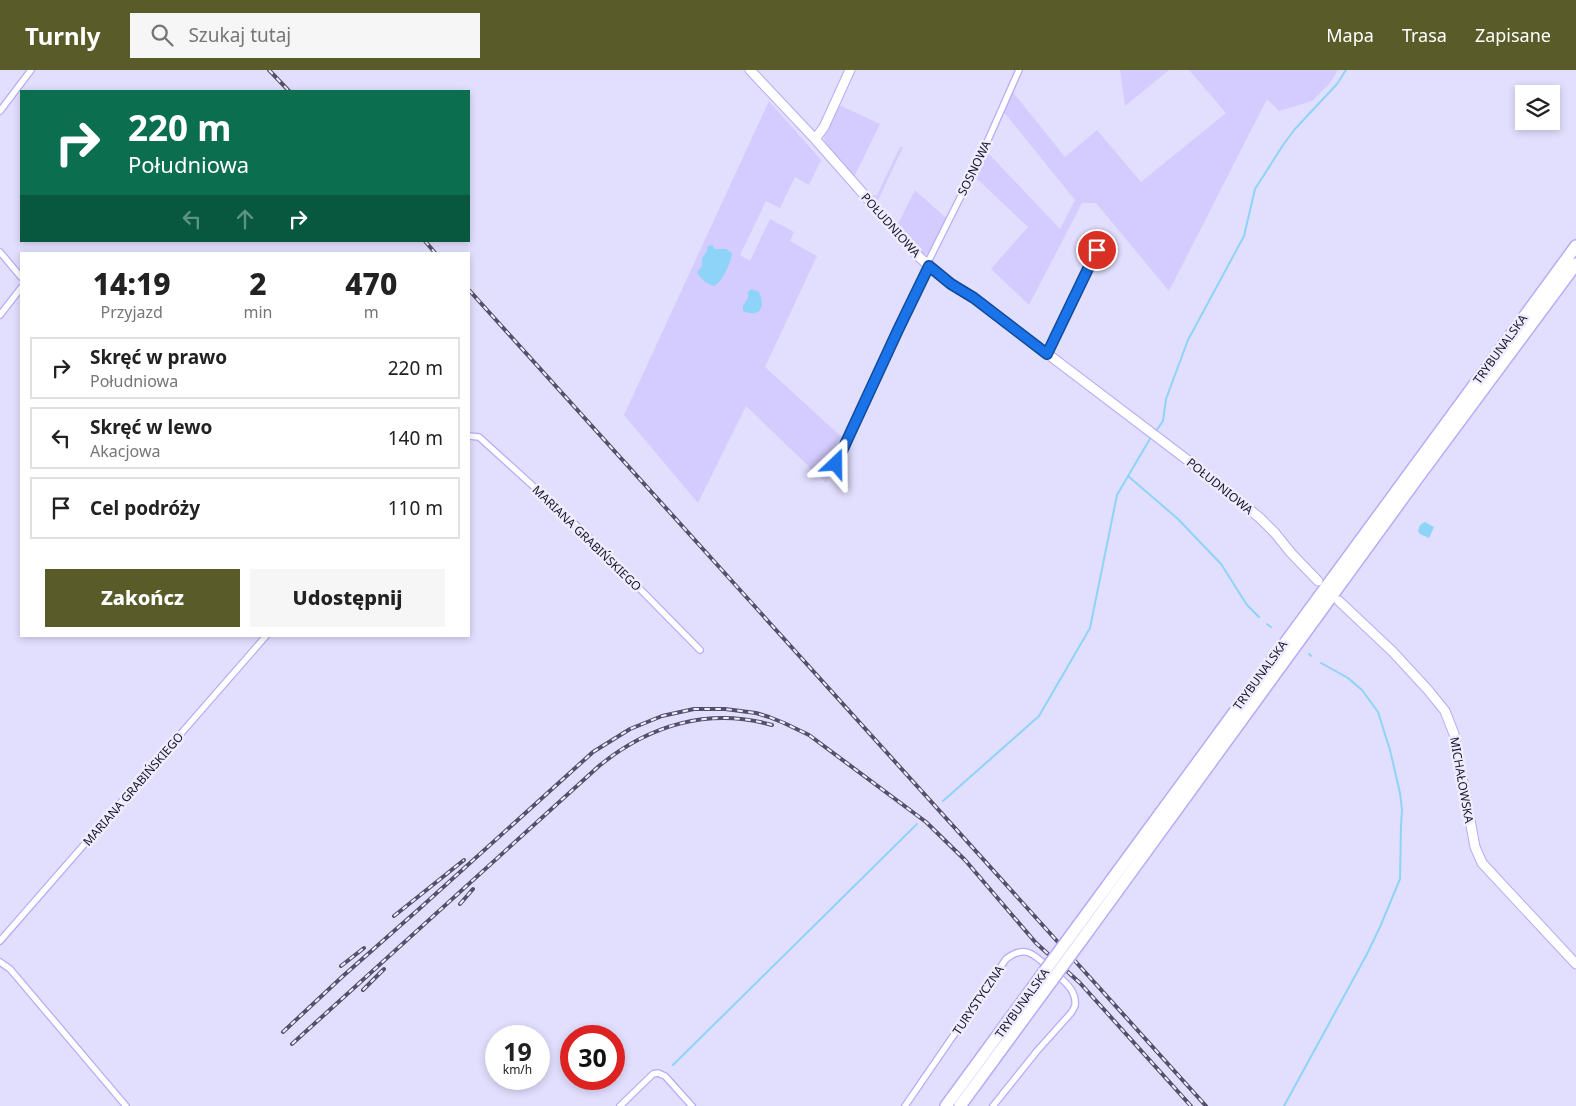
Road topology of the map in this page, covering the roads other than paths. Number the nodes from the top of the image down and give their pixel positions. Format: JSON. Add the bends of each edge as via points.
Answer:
{"nodes":[{"id":1,"x":31,"y":70,"type":"edge"},
{"id":2,"x":750,"y":70,"type":"edge"},
{"id":3,"x":850,"y":70,"type":"edge"},
{"id":4,"x":1019,"y":70,"type":"edge"},
{"id":5,"x":0,"y":111,"type":"edge"},
{"id":6,"x":815,"y":139,"type":"junction"},
{"id":7,"x":1576,"y":246,"type":"edge"},
{"id":8,"x":1097,"y":250,"type":"dead end"},
{"id":9,"x":0,"y":252,"type":"edge"},
{"id":10,"x":1576,"y":264,"type":"edge"},
{"id":11,"x":928,"y":265,"type":"junction"},
{"id":12,"x":20,"y":276,"type":"edge"},
{"id":13,"x":20,"y":289,"type":"edge"},
{"id":14,"x":0,"y":316,"type":"edge"},
{"id":15,"x":1047,"y":354,"type":"junction"},
{"id":16,"x":470,"y":436,"type":"edge"},
{"id":17,"x":842,"y":473,"type":"dead end"},
{"id":18,"x":1318,"y":581,"type":"dead end"},
{"id":19,"x":1339,"y":601,"type":"dead end"},
{"id":20,"x":265,"y":637,"type":"edge"},
{"id":21,"x":700,"y":650,"type":"dead end"},
{"id":22,"x":1084,"y":927,"type":"junction"},
{"id":23,"x":0,"y":942,"type":"edge"},
{"id":24,"x":0,"y":962,"type":"edge"},
{"id":25,"x":1576,"y":964,"type":"edge"},
{"id":26,"x":1049,"y":976,"type":"junction"},
{"id":27,"x":126,"y":1106,"type":"edge"},
{"id":28,"x":620,"y":1106,"type":"edge"},
{"id":29,"x":692,"y":1106,"type":"edge"},
{"id":30,"x":905,"y":1106,"type":"edge"},
{"id":31,"x":946,"y":1106,"type":"edge"},
{"id":32,"x":960,"y":1106,"type":"edge"},
{"id":33,"x":993,"y":1106,"type":"edge"}],
"edges":[{"from":1,"to":5,"type":"street"},
{"from":2,"to":6,"type":"street","name":"POŁUDNIOWA"},
{"from":3,"to":6,"type":"street","via":[[824,127]]},
{"from":4,"to":11,"type":"street","name":"SOSNOWA"},
{"from":6,"to":11,"type":"street","name":"POŁUDNIOWA"},
{"from":7,"to":22,"type":"highway","name":"TRYBUNALSKA"},
{"from":8,"to":15,"type":"street"},
{"from":9,"to":12,"type":"street"},
{"from":10,"to":22,"type":"highway","name":"TRYBUNALSKA"},
{"from":11,"to":15,"type":"street","name":"POŁUDNIOWA"},
{"from":11,"to":17,"type":"street","name":"SOSNOWA","via":[[836,464]]},
{"from":13,"to":14,"type":"street"},
{"from":15,"to":18,"type":"street","name":"POŁUDNIOWA","via":[[1260,518]]},
{"from":16,"to":21,"type":"street","name":"MARIANA GRABIŃSKIEGO","via":[[479,437],[586,534]]},
{"from":19,"to":25,"type":"street","name":"MICHAŁOWSKA","via":[[1393,652],[1445,711],[1454,734],[1475,847],[1482,863]]},
{"from":20,"to":23,"type":"street","name":"MARIANA GRABIŃSKIEGO"},
{"from":22,"to":26,"type":"highway","name":"TRYBUNALSKA","bridge":true},
{"from":24,"to":27,"type":"street","via":[[10,969]]},
{"from":26,"to":31,"type":"highway","name":"TRYBUNALSKA"},
{"from":26,"to":32,"type":"highway","name":"TRYBUNALSKA"},
{"from":28,"to":29,"type":"street","via":[[653,1074],[658,1073],[665,1076]]},
{"from":30,"to":33,"type":"street","name":"TURYSTYCZNA","via":[[1006,959],[1017,952],[1029,952],[1070,988],[1075,1006]]}]}
